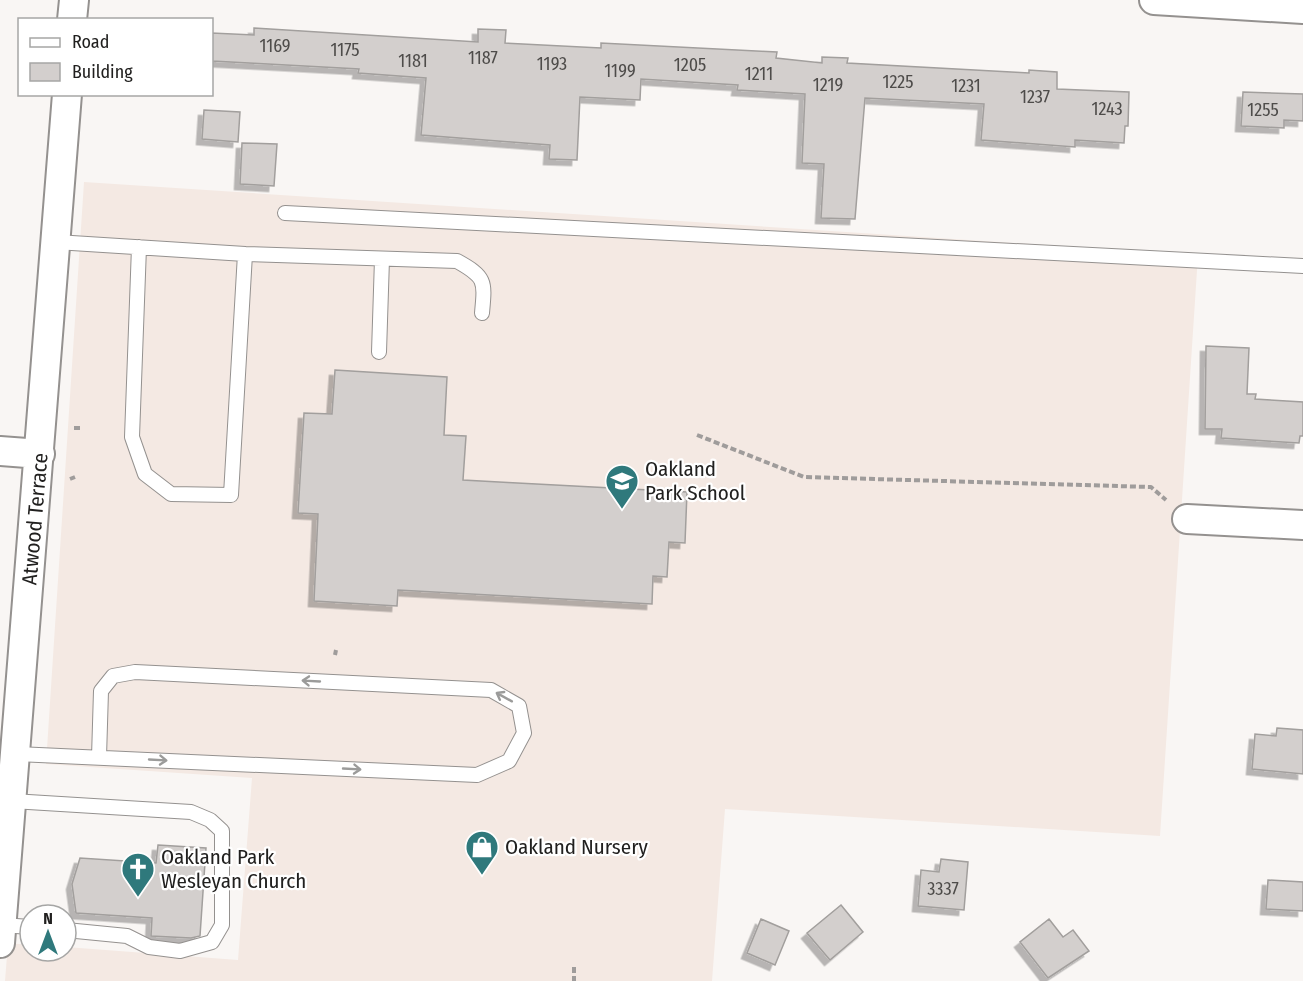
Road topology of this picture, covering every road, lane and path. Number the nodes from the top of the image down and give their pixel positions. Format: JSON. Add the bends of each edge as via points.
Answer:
{"nodes":[{"id":1,"x":74,"y":0,"type":"edge"},
{"id":2,"x":1154,"y":0,"type":"edge"},
{"id":3,"x":1194,"y":1,"type":"edge"},
{"id":4,"x":1303,"y":9,"type":"edge"},
{"id":5,"x":72,"y":18,"type":"edge"},
{"id":6,"x":67,"y":96,"type":"edge"},
{"id":7,"x":285,"y":213,"type":"dead end"},
{"id":8,"x":56,"y":242,"type":"junction"},
{"id":9,"x":139,"y":247,"type":"junction"},
{"id":10,"x":245,"y":254,"type":"junction"},
{"id":11,"x":382,"y":259,"type":"junction"},
{"id":12,"x":1303,"y":266,"type":"edge"},
{"id":13,"x":482,"y":313,"type":"dead end"},
{"id":14,"x":379,"y":352,"type":"dead end"},
{"id":15,"x":697,"y":435,"type":"dead end"},
{"id":16,"x":0,"y":451,"type":"edge"},
{"id":17,"x":40,"y":454,"type":"junction"},
{"id":18,"x":1187,"y":519,"type":"joint"},
{"id":19,"x":1303,"y":525,"type":"edge"},
{"id":20,"x":17,"y":754,"type":"junction"},
{"id":21,"x":99,"y":757,"type":"junction"},
{"id":22,"x":12,"y":801,"type":"junction"},
{"id":23,"x":18,"y":930,"type":"edge"},
{"id":24,"x":78,"y":931,"type":"edge"},
{"id":25,"x":1,"y":934,"type":"edge"},
{"id":26,"x":574,"y":967,"type":"dead end"},
{"id":27,"x":574,"y":981,"type":"edge"}],
"edges":[{"from":1,"to":5,"type":"street"},
{"from":2,"to":3,"type":"street"},
{"from":3,"to":4,"type":"street"},
{"from":6,"to":8,"type":"street","name":"Atwood Terrace"},
{"from":7,"to":12,"type":"lane"},
{"from":8,"to":9,"type":"lane"},
{"from":8,"to":17,"type":"street","name":"Atwood Terrace"},
{"from":9,"to":10,"type":"lane"},
{"from":9,"to":10,"type":"lane","via":[[132,437],[145,474],[171,494],[231,495]]},
{"from":10,"to":11,"type":"lane"},
{"from":11,"to":13,"type":"lane","via":[[457,261],[478,273],[484,285]]},
{"from":11,"to":14,"type":"lane"},
{"from":15,"to":18,"type":"path","via":[[804,477],[1151,487]]},
{"from":16,"to":17,"type":"street"},
{"from":17,"to":20,"type":"street","name":"Atwood Terrace"},
{"from":18,"to":19,"type":"street"},
{"from":20,"to":21,"type":"lane"},
{"from":20,"to":22,"type":"street","name":"Atwood Terrace"},
{"from":21,"to":21,"type":"lane","one_way":true,"via":[[477,776],[509,761],[524,733],[519,706],[490,690],[135,672],[113,676],[101,691]]},
{"from":22,"to":24,"type":"lane","via":[[191,812],[210,820],[222,831],[222,925],[212,942],[180,951],[149,947],[127,936]]},
{"from":22,"to":25,"type":"street","name":"Atwood Terrace"},
{"from":23,"to":25,"type":"lane"},
{"from":26,"to":27,"type":"path"}]}
